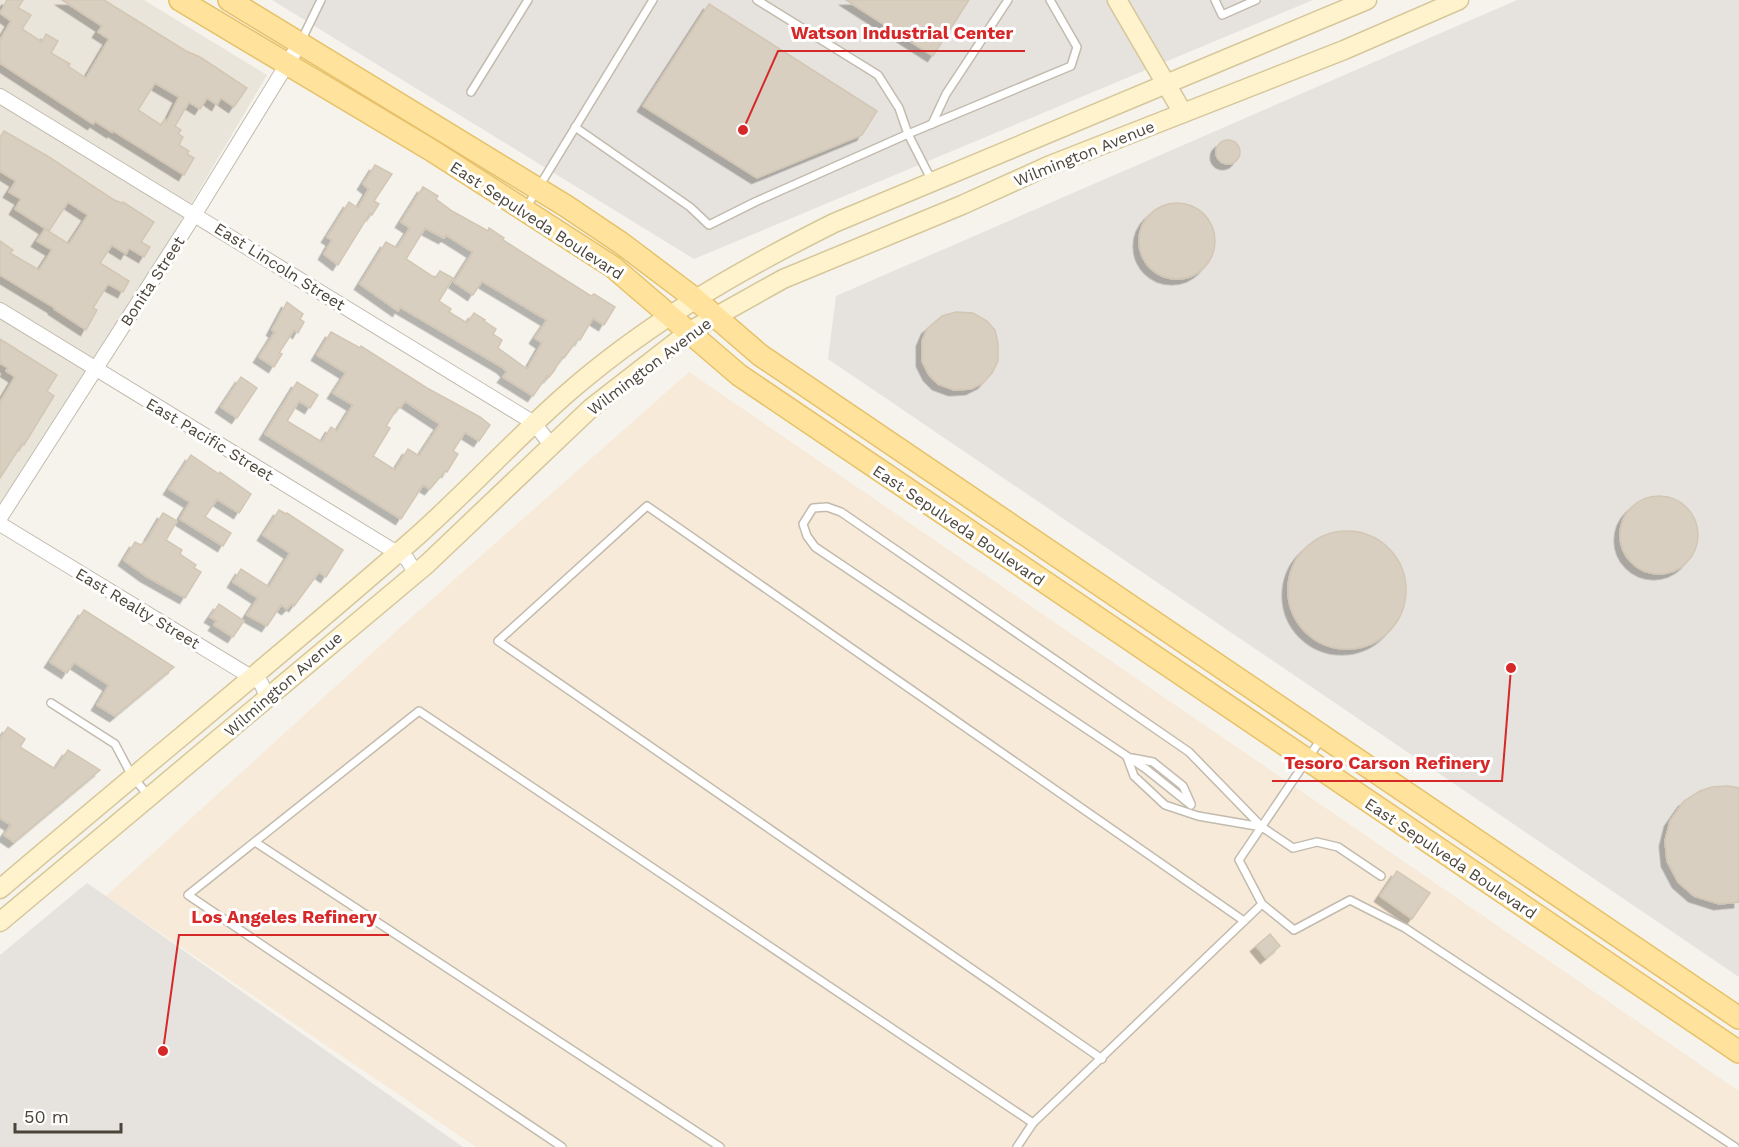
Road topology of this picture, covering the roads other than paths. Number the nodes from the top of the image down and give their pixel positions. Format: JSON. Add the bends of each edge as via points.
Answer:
{"nodes":[{"id":1,"x":180,"y":0,"type":"edge"},
{"id":2,"x":229,"y":0,"type":"edge"},
{"id":3,"x":321,"y":0,"type":"edge"},
{"id":4,"x":528,"y":0,"type":"edge"},
{"id":5,"x":653,"y":0,"type":"edge"},
{"id":6,"x":757,"y":0,"type":"edge"},
{"id":7,"x":1008,"y":0,"type":"edge"},
{"id":8,"x":1050,"y":0,"type":"edge"},
{"id":9,"x":1118,"y":0,"type":"edge"},
{"id":10,"x":1215,"y":0,"type":"edge"},
{"id":11,"x":1256,"y":0,"type":"edge"},
{"id":12,"x":1367,"y":0,"type":"edge"},
{"id":13,"x":1460,"y":0,"type":"edge"},
{"id":14,"x":300,"y":43,"type":"junction"},
{"id":15,"x":287,"y":65,"type":"junction"},
{"id":16,"x":1167,"y":83,"type":"junction"},
{"id":17,"x":471,"y":92,"type":"dead end"},
{"id":18,"x":0,"y":96,"type":"edge"},
{"id":19,"x":1183,"y":113,"type":"junction"},
{"id":20,"x":932,"y":124,"type":"junction"},
{"id":21,"x":576,"y":127,"type":"junction"},
{"id":22,"x":908,"y":134,"type":"junction"},
{"id":23,"x":932,"y":181,"type":"junction"},
{"id":24,"x":537,"y":189,"type":"junction"},
{"id":25,"x":524,"y":210,"type":"junction"},
{"id":26,"x":195,"y":214,"type":"junction"},
{"id":27,"x":694,"y":298,"type":"junction"},
{"id":28,"x":0,"y":310,"type":"edge"},
{"id":29,"x":669,"y":315,"type":"junction"},
{"id":30,"x":715,"y":316,"type":"junction"},
{"id":31,"x":690,"y":331,"type":"junction"},
{"id":32,"x":96,"y":369,"type":"junction"},
{"id":33,"x":534,"y":423,"type":"junction"},
{"id":34,"x":551,"y":446,"type":"junction"},
{"id":35,"x":0,"y":518,"type":"edge"},
{"id":36,"x":0,"y":524,"type":"edge"},
{"id":37,"x":398,"y":553,"type":"junction"},
{"id":38,"x":415,"y":572,"type":"junction"},
{"id":39,"x":251,"y":677,"type":"junction"},
{"id":40,"x":268,"y":699,"type":"junction"},
{"id":41,"x":51,"y":703,"type":"dead end"},
{"id":42,"x":1323,"y":737,"type":"junction"},
{"id":43,"x":1127,"y":757,"type":"junction"},
{"id":44,"x":1307,"y":760,"type":"junction"},
{"id":45,"x":132,"y":776,"type":"junction"},
{"id":46,"x":149,"y":797,"type":"junction"},
{"id":47,"x":1198,"y":816,"type":"junction"},
{"id":48,"x":1262,"y":827,"type":"junction"},
{"id":49,"x":255,"y":842,"type":"junction"},
{"id":50,"x":1381,"y":876,"type":"dead end"},
{"id":51,"x":0,"y":889,"type":"edge"},
{"id":52,"x":1262,"y":904,"type":"junction"},
{"id":53,"x":2,"y":916,"type":"edge"},
{"id":54,"x":1244,"y":921,"type":"junction"},
{"id":55,"x":1739,"y":1017,"type":"edge"},
{"id":56,"x":1739,"y":1052,"type":"edge"},
{"id":57,"x":1102,"y":1059,"type":"junction"},
{"id":58,"x":1033,"y":1123,"type":"junction"},
{"id":59,"x":562,"y":1147,"type":"edge"},
{"id":60,"x":720,"y":1147,"type":"edge"},
{"id":61,"x":1017,"y":1147,"type":"edge"},
{"id":62,"x":1735,"y":1147,"type":"edge"}],
"edges":[{"from":1,"to":15,"type":"main road","name":"East Sepulveda Boulevard"},
{"from":2,"to":14,"type":"main road","name":"East Sepulveda Boulevard"},
{"from":3,"to":14,"type":"lane"},
{"from":4,"to":17,"type":"lane"},
{"from":5,"to":21,"type":"lane"},
{"from":6,"to":22,"type":"lane","via":[[878,75],[899,108]]},
{"from":7,"to":20,"type":"lane","via":[[946,94]]},
{"from":8,"to":20,"type":"lane","via":[[1077,47],[1071,66]]},
{"from":9,"to":16,"type":"main road"},
{"from":10,"to":11,"type":"lane","via":[[1222,15]]},
{"from":12,"to":16,"type":"main road","name":"Wilmington Avenue"},
{"from":13,"to":19,"type":"main road","name":"Wilmington Avenue"},
{"from":14,"to":15,"type":"street","name":"Bonita Street"},
{"from":14,"to":24,"type":"main road","name":"East Sepulveda Boulevard"},
{"from":15,"to":25,"type":"main road","name":"East Sepulveda Boulevard"},
{"from":15,"to":26,"type":"street","name":"Bonita Street"},
{"from":16,"to":19,"type":"main road"},
{"from":16,"to":23,"type":"main road","name":"Wilmington Avenue"},
{"from":18,"to":26,"type":"street","name":"East Lincoln Street"},
{"from":19,"to":30,"type":"main road","name":"Wilmington Avenue","via":[[783,279]]},
{"from":20,"to":22,"type":"lane"},
{"from":21,"to":22,"type":"lane","via":[[690,207],[709,225]]},
{"from":21,"to":24,"type":"lane"},
{"from":22,"to":23,"type":"lane"},
{"from":23,"to":27,"type":"main road","name":"Wilmington Avenue","via":[[781,249]]},
{"from":24,"to":25,"type":"lane"},
{"from":24,"to":27,"type":"main road","name":"East Sepulveda Boulevard","via":[[621,243]]},
{"from":25,"to":29,"type":"main road","name":"East Sepulveda Boulevard","via":[[613,267]]},
{"from":26,"to":32,"type":"street","name":"Bonita Street"},
{"from":26,"to":33,"type":"street","name":"East Lincoln Street"},
{"from":27,"to":29,"type":"main road","name":"Wilmington Avenue"},
{"from":27,"to":30,"type":"main road","name":"East Sepulveda Boulevard"},
{"from":28,"to":32,"type":"street","name":"East Pacific Street"},
{"from":29,"to":31,"type":"main road","name":"East Sepulveda Boulevard"},
{"from":29,"to":33,"type":"main road","name":"Wilmington Avenue"},
{"from":30,"to":31,"type":"main road","name":"Wilmington Avenue"},
{"from":30,"to":42,"type":"main road","name":"East Sepulveda Boulevard","via":[[760,355]]},
{"from":31,"to":34,"type":"main road","name":"Wilmington Avenue","via":[[591,408]]},
{"from":31,"to":44,"type":"main road","name":"East Sepulveda Boulevard","via":[[739,375]]},
{"from":32,"to":35,"type":"street","name":"Bonita Street"},
{"from":32,"to":37,"type":"street","name":"East Pacific Street"},
{"from":33,"to":34,"type":"street","name":"East Lincoln Street"},
{"from":33,"to":37,"type":"main road","name":"Wilmington Avenue"},
{"from":34,"to":38,"type":"main road","name":"Wilmington Avenue"},
{"from":36,"to":39,"type":"street","name":"East Realty Street"},
{"from":37,"to":38,"type":"street","name":"East Pacific Street"},
{"from":37,"to":39,"type":"main road","name":"Wilmington Avenue"},
{"from":38,"to":40,"type":"main road","name":"Wilmington Avenue"},
{"from":39,"to":40,"type":"street","name":"East Realty Street","via":[[261,683]]},
{"from":39,"to":45,"type":"main road","name":"Wilmington Avenue"},
{"from":40,"to":46,"type":"main road","name":"Wilmington Avenue"},
{"from":41,"to":45,"type":"lane","via":[[115,744]]},
{"from":42,"to":44,"type":"lane"},
{"from":42,"to":55,"type":"main road","name":"East Sepulveda Boulevard"},
{"from":43,"to":47,"type":"lane","via":[[1134,776],[1165,805]]},
{"from":43,"to":47,"type":"lane","via":[[1153,762],[1183,786]]},
{"from":43,"to":48,"type":"lane","via":[[815,547],[803,524],[813,508],[828,507],[841,512],[1189,752]]},
{"from":44,"to":48,"type":"lane"},
{"from":44,"to":56,"type":"main road","name":"East Sepulveda Boulevard"},
{"from":45,"to":46,"type":"lane"},
{"from":45,"to":51,"type":"main road","name":"Wilmington Avenue"},
{"from":46,"to":53,"type":"main road","name":"Wilmington Avenue"},
{"from":47,"to":48,"type":"lane"},
{"from":48,"to":50,"type":"lane","via":[[1293,848],[1317,842],[1338,847]]},
{"from":48,"to":52,"type":"lane","via":[[1239,860]]},
{"from":49,"to":58,"type":"lane","via":[[419,711]]},
{"from":49,"to":59,"type":"lane","via":[[188,895]]},
{"from":49,"to":60,"type":"lane"},
{"from":52,"to":54,"type":"lane"},
{"from":52,"to":62,"type":"lane","via":[[1294,930],[1350,900],[1406,928]]},
{"from":54,"to":57,"type":"lane"},
{"from":54,"to":57,"type":"lane","via":[[647,506],[498,641]]},
{"from":57,"to":58,"type":"lane"},
{"from":58,"to":61,"type":"lane"}]}
